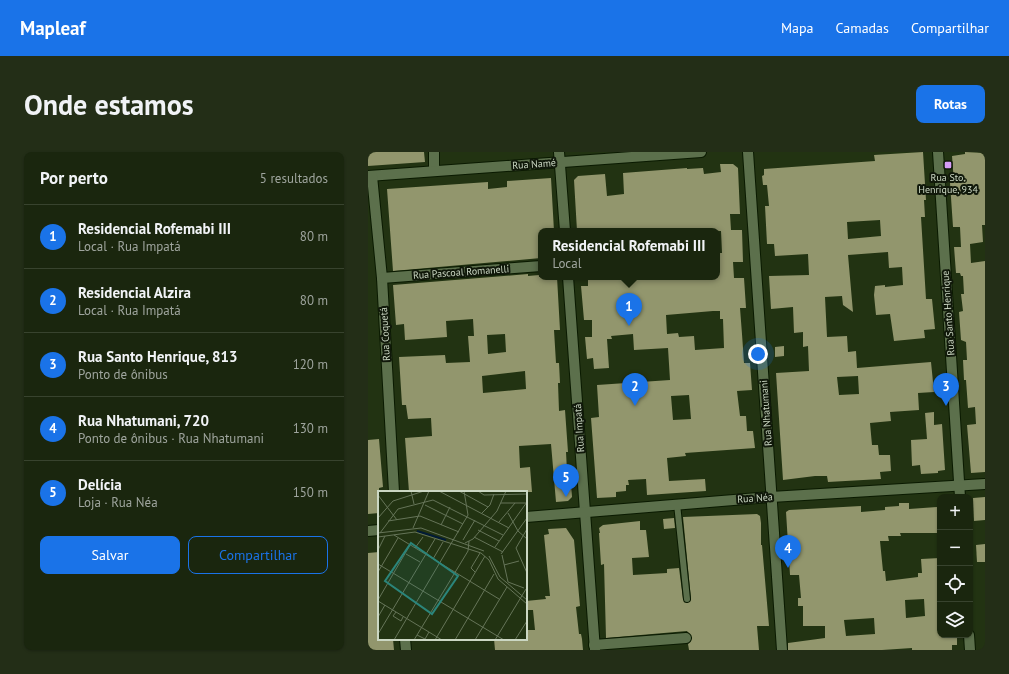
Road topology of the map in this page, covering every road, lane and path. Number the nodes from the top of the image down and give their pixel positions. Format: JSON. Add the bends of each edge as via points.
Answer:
{"nodes":[{"id":1,"x":434,"y":152,"type":"edge"},
{"id":2,"x":701,"y":152,"type":"edge"},
{"id":3,"x":748,"y":152,"type":"edge"},
{"id":4,"x":938,"y":152,"type":"edge"},
{"id":5,"x":654,"y":154,"type":"edge"},
{"id":6,"x":559,"y":157,"type":"edge"},
{"id":7,"x":434,"y":171,"type":"junction"},
{"id":8,"x":370,"y":176,"type":"edge"},
{"id":9,"x":565,"y":228,"type":"edge"},
{"id":10,"x":538,"y":266,"type":"edge"},
{"id":11,"x":382,"y":278,"type":"junction"},
{"id":12,"x":568,"y":280,"type":"edge"},
{"id":13,"x":985,"y":484,"type":"edge"},
{"id":14,"x":959,"y":486,"type":"junction"},
{"id":15,"x":394,"y":491,"type":"edge"},
{"id":16,"x":960,"y":494,"type":"edge"},
{"id":17,"x":771,"y":497,"type":"junction"},
{"id":18,"x":677,"y":504,"type":"junction"},
{"id":19,"x":585,"y":512,"type":"junction"},
{"id":20,"x":527,"y":517,"type":"edge"},
{"id":21,"x":378,"y":530,"type":"edge"},
{"id":22,"x":368,"y":531,"type":"edge"},
{"id":23,"x":687,"y":599,"type":"dead end"},
{"id":24,"x":686,"y":638,"type":"dead end"},
{"id":25,"x":969,"y":638,"type":"edge"},
{"id":26,"x":405,"y":640,"type":"edge"},
{"id":27,"x":594,"y":648,"type":"edge"},
{"id":28,"x":406,"y":650,"type":"edge"},
{"id":29,"x":782,"y":650,"type":"edge"},
{"id":30,"x":970,"y":650,"type":"edge"}],
"edges":[{"from":1,"to":7,"type":"street"},
{"from":2,"to":5,"type":"street","name":"Rua Namé"},
{"from":3,"to":17,"type":"street","name":"Rua Nhatumani"},
{"from":4,"to":14,"type":"street","name":"Rua Santo Henrique"},
{"from":5,"to":6,"type":"street","name":"Rua Namé"},
{"from":6,"to":7,"type":"street","name":"Rua Namé"},
{"from":6,"to":9,"type":"street"},
{"from":7,"to":8,"type":"street","name":"Rua Namé"},
{"from":8,"to":11,"type":"street","name":"Rua Coquetá"},
{"from":10,"to":11,"type":"street","name":"Rua Pascoal Romanelli"},
{"from":11,"to":15,"type":"street","name":"Rua Coquetá"},
{"from":12,"to":19,"type":"street","name":"Rua Impatá"},
{"from":13,"to":14,"type":"street","name":"Rua Néa"},
{"from":14,"to":16,"type":"street","name":"Rua Santo Henrique"},
{"from":14,"to":17,"type":"street","name":"Rua Néa"},
{"from":17,"to":18,"type":"street","name":"Rua Néa"},
{"from":17,"to":29,"type":"street","name":"Rua Nhatumani"},
{"from":18,"to":19,"type":"street","name":"Rua Néa"},
{"from":18,"to":23,"type":"lane"},
{"from":19,"to":20,"type":"street","name":"Rua Néa"},
{"from":19,"to":27,"type":"street","name":"Rua Impatá"},
{"from":21,"to":22,"type":"street"},
{"from":24,"to":27,"type":"street"},
{"from":25,"to":30,"type":"street"},
{"from":26,"to":28,"type":"street"}]}
